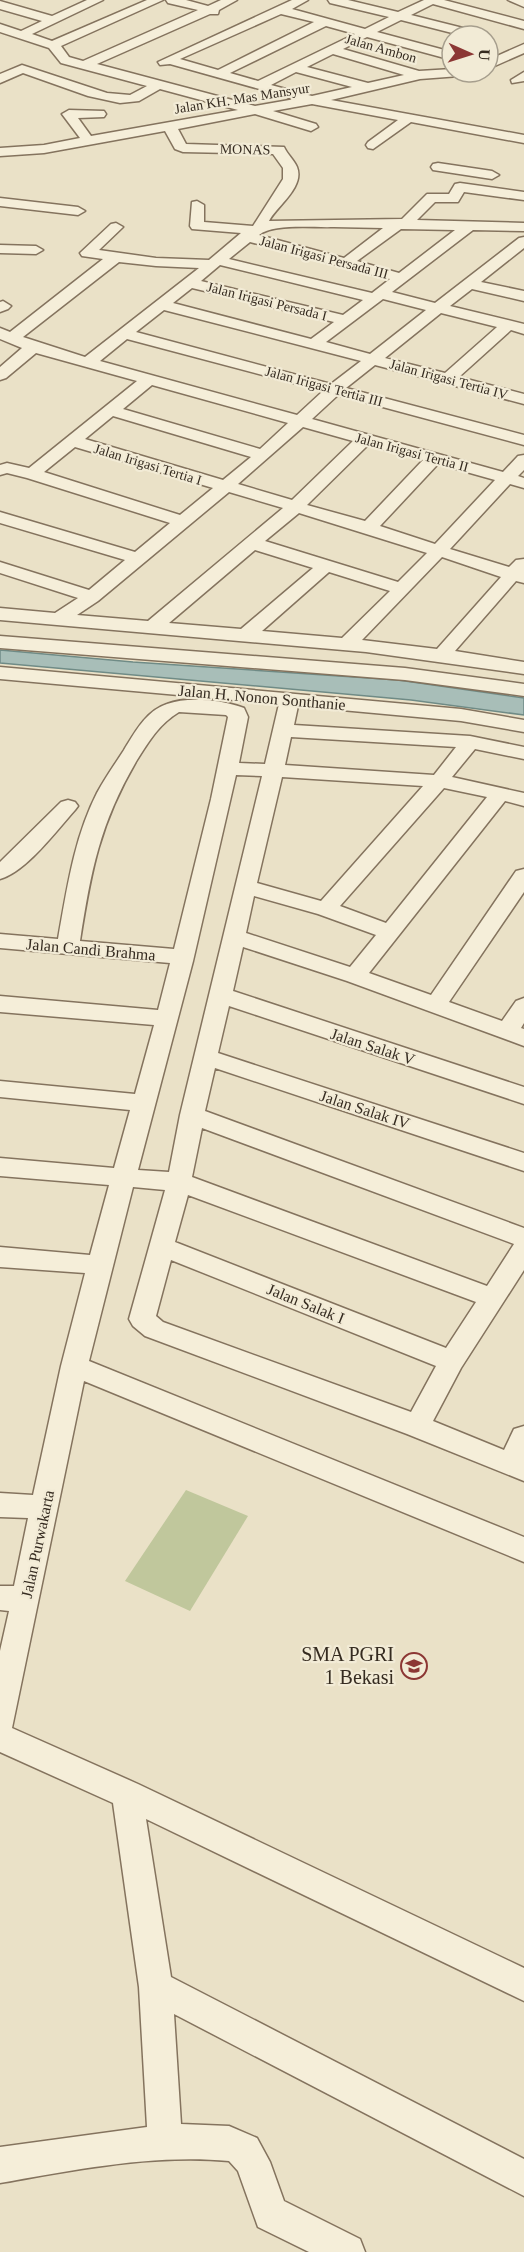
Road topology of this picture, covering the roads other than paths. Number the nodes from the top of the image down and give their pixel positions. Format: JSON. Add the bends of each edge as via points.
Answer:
{"nodes":[{"id":1,"x":60,"y":0,"type":"edge"},
{"id":2,"x":97,"y":0,"type":"edge"},
{"id":3,"x":157,"y":0,"type":"edge"},
{"id":4,"x":172,"y":0,"type":"edge"},
{"id":5,"x":231,"y":0,"type":"edge"},
{"id":6,"x":302,"y":0,"type":"edge"},
{"id":7,"x":334,"y":0,"type":"edge"},
{"id":8,"x":432,"y":0,"type":"edge"},
{"id":9,"x":514,"y":0,"type":"edge"},
{"id":10,"x":524,"y":3,"type":"edge"},
{"id":11,"x":0,"y":6,"type":"edge"},
{"id":12,"x":83,"y":6,"type":"junction"},
{"id":13,"x":210,"y":10,"type":"junction"},
{"id":14,"x":281,"y":10,"type":"junction"},
{"id":15,"x":118,"y":17,"type":"junction"},
{"id":16,"x":399,"y":17,"type":"junction"},
{"id":17,"x":53,"y":20,"type":"junction"},
{"id":18,"x":254,"y":22,"type":"junction"},
{"id":19,"x":324,"y":22,"type":"junction"},
{"id":20,"x":524,"y":25,"type":"edge"},
{"id":21,"x":440,"y":27,"type":"edge"},
{"id":22,"x":0,"y":28,"type":"edge"},
{"id":23,"x":366,"y":33,"type":"junction"},
{"id":24,"x":21,"y":35,"type":"junction"},
{"id":25,"x":506,"y":43,"type":"dead end"},
{"id":26,"x":53,"y":45,"type":"junction"},
{"id":27,"x":524,"y":47,"type":"edge"},
{"id":28,"x":333,"y":50,"type":"junction"},
{"id":29,"x":440,"y":53,"type":"edge"},
{"id":30,"x":500,"y":59,"type":"edge"},
{"id":31,"x":169,"y":60,"type":"junction"},
{"id":32,"x":85,"y":65,"type":"junction"},
{"id":33,"x":296,"y":68,"type":"junction"},
{"id":34,"x":219,"y":74,"type":"junction"},
{"id":35,"x":440,"y":74,"type":"edge"},
{"id":36,"x":420,"y":75,"type":"junction"},
{"id":37,"x":0,"y":79,"type":"edge"},
{"id":38,"x":132,"y":79,"type":"junction"},
{"id":39,"x":261,"y":85,"type":"junction"},
{"id":40,"x":156,"y":86,"type":"junction"},
{"id":41,"x":367,"y":87,"type":"junction"},
{"id":42,"x":312,"y":100,"type":"junction"},
{"id":43,"x":256,"y":112,"type":"junction"},
{"id":44,"x":99,"y":114,"type":"dead end"},
{"id":45,"x":410,"y":117,"type":"junction"},
{"id":46,"x":169,"y":125,"type":"junction"},
{"id":47,"x":311,"y":127,"type":"dead end"},
{"id":48,"x":524,"y":139,"type":"edge"},
{"id":49,"x":88,"y":141,"type":"junction"},
{"id":50,"x":373,"y":145,"type":"dead end"},
{"id":51,"x":0,"y":152,"type":"edge"},
{"id":52,"x":438,"y":166,"type":"dead end"},
{"id":53,"x":503,"y":177,"type":"dead end"},
{"id":54,"x":524,"y":196,"type":"edge"},
{"id":55,"x":0,"y":202,"type":"edge"},
{"id":56,"x":197,"y":205,"type":"dead end"},
{"id":57,"x":386,"y":210,"type":"dead end"},
{"id":58,"x":78,"y":211,"type":"dead end"},
{"id":59,"x":334,"y":223,"type":"junction"},
{"id":60,"x":376,"y":223,"type":"junction"},
{"id":61,"x":402,"y":224,"type":"junction"},
{"id":62,"x":471,"y":225,"type":"junction"},
{"id":63,"x":116,"y":227,"type":"dead end"},
{"id":64,"x":524,"y":227,"type":"edge"},
{"id":65,"x":254,"y":231,"type":"junction"},
{"id":66,"x":524,"y":241,"type":"edge"},
{"id":67,"x":0,"y":249,"type":"edge"},
{"id":68,"x":36,"y":250,"type":"dead end"},
{"id":69,"x":299,"y":250,"type":"junction"},
{"id":70,"x":114,"y":258,"type":"junction"},
{"id":71,"x":214,"y":262,"type":"junction"},
{"id":72,"x":346,"y":263,"type":"junction"},
{"id":73,"x":402,"y":278,"type":"junction"},
{"id":74,"x":188,"y":282,"type":"junction"},
{"id":75,"x":471,"y":284,"type":"junction"},
{"id":76,"x":378,"y":296,"type":"junction"},
{"id":77,"x":524,"y":296,"type":"edge"},
{"id":78,"x":161,"y":304,"type":"junction"},
{"id":79,"x":439,"y":307,"type":"junction"},
{"id":80,"x":346,"y":320,"type":"junction"},
{"id":81,"x":508,"y":324,"type":"junction"},
{"id":82,"x":524,"y":328,"type":"edge"},
{"id":83,"x":123,"y":333,"type":"junction"},
{"id":84,"x":6,"y":335,"type":"edge"},
{"id":85,"x":315,"y":343,"type":"junction"},
{"id":86,"x":33,"y":347,"type":"junction"},
{"id":87,"x":374,"y":359,"type":"junction"},
{"id":88,"x":88,"y":362,"type":"junction"},
{"id":89,"x":0,"y":375,"type":"edge"},
{"id":90,"x":149,"y":379,"type":"junction"},
{"id":91,"x":448,"y":379,"type":"junction"},
{"id":92,"x":524,"y":381,"type":"edge"},
{"id":93,"x":336,"y":388,"type":"junction"},
{"id":94,"x":516,"y":397,"type":"edge"},
{"id":95,"x":110,"y":410,"type":"junction"},
{"id":96,"x":300,"y":421,"type":"junction"},
{"id":97,"x":365,"y":439,"type":"junction"},
{"id":98,"x":524,"y":440,"type":"edge"},
{"id":99,"x":73,"y":441,"type":"junction"},
{"id":100,"x":263,"y":455,"type":"junction"},
{"id":101,"x":435,"y":458,"type":"junction"},
{"id":102,"x":524,"y":460,"type":"edge"},
{"id":103,"x":0,"y":470,"type":"edge"},
{"id":104,"x":32,"y":474,"type":"junction"},
{"id":105,"x":505,"y":477,"type":"junction"},
{"id":106,"x":524,"y":483,"type":"edge"},
{"id":107,"x":224,"y":487,"type":"junction"},
{"id":108,"x":294,"y":508,"type":"junction"},
{"id":109,"x":0,"y":517,"type":"edge"},
{"id":110,"x":182,"y":521,"type":"junction"},
{"id":111,"x":368,"y":528,"type":"junction"},
{"id":112,"x":252,"y":543,"type":"junction"},
{"id":113,"x":439,"y":551,"type":"junction"},
{"id":114,"x":137,"y":558,"type":"junction"},
{"id":115,"x":327,"y":565,"type":"junction"},
{"id":116,"x":0,"y":567,"type":"edge"},
{"id":117,"x":520,"y":572,"type":"edge"},
{"id":118,"x":402,"y":589,"type":"junction"},
{"id":119,"x":92,"y":597,"type":"junction"},
{"id":120,"x":0,"y":614,"type":"edge"},
{"id":121,"x":59,"y":619,"type":"junction"},
{"id":122,"x":153,"y":627,"type":"junction"},
{"id":123,"x":245,"y":636,"type":"junction"},
{"id":124,"x":0,"y":642,"type":"edge"},
{"id":125,"x":346,"y":645,"type":"junction"},
{"id":126,"x":442,"y":655,"type":"junction"},
{"id":127,"x":524,"y":668,"type":"edge"},
{"id":128,"x":0,"y":673,"type":"edge"},
{"id":129,"x":524,"y":690,"type":"edge"},
{"id":130,"x":290,"y":700,"type":"junction"},
{"id":131,"x":524,"y":726,"type":"edge"},
{"id":132,"x":282,"y":730,"type":"junction"},
{"id":133,"x":470,"y":742,"type":"junction"},
{"id":134,"x":524,"y":753,"type":"edge"},
{"id":135,"x":229,"y":768,"type":"junction"},
{"id":136,"x":273,"y":770,"type":"junction"},
{"id":137,"x":439,"y":781,"type":"junction"},
{"id":138,"x":501,"y":793,"type":"junction"},
{"id":139,"x":524,"y":800,"type":"edge"},
{"id":140,"x":68,"y":806,"type":"dead end"},
{"id":141,"x":0,"y":872,"type":"edge"},
{"id":142,"x":524,"y":876,"type":"edge"},
{"id":143,"x":246,"y":887,"type":"junction"},
{"id":144,"x":326,"y":909,"type":"junction"},
{"id":145,"x":390,"y":932,"type":"junction"},
{"id":146,"x":235,"y":937,"type":"junction"},
{"id":147,"x":0,"y":941,"type":"edge"},
{"id":148,"x":68,"y":947,"type":"junction"},
{"id":149,"x":182,"y":957,"type":"junction"},
{"id":150,"x":355,"y":976,"type":"junction"},
{"id":151,"x":221,"y":995,"type":"junction"},
{"id":152,"x":0,"y":1004,"type":"edge"},
{"id":153,"x":435,"y":1006,"type":"junction"},
{"id":154,"x":524,"y":1006,"type":"edge"},
{"id":155,"x":165,"y":1018,"type":"junction"},
{"id":156,"x":516,"y":1034,"type":"edge"},
{"id":157,"x":206,"y":1057,"type":"junction"},
{"id":158,"x":0,"y":1089,"type":"edge"},
{"id":159,"x":524,"y":1096,"type":"edge"},
{"id":160,"x":144,"y":1102,"type":"junction"},
{"id":161,"x":192,"y":1115,"type":"junction"},
{"id":162,"x":524,"y":1162,"type":"edge"},
{"id":163,"x":0,"y":1167,"type":"edge"},
{"id":164,"x":125,"y":1179,"type":"junction"},
{"id":165,"x":172,"y":1182,"type":"junction"},
{"id":166,"x":524,"y":1238,"type":"edge"},
{"id":167,"x":160,"y":1246,"type":"junction"},
{"id":168,"x":524,"y":1249,"type":"edge"},
{"id":169,"x":0,"y":1257,"type":"edge"},
{"id":170,"x":98,"y":1265,"type":"junction"},
{"id":171,"x":492,"y":1298,"type":"junction"},
{"id":172,"x":452,"y":1361,"type":"junction"},
{"id":173,"x":74,"y":1366,"type":"junction"},
{"id":174,"x":417,"y":1426,"type":"junction"},
{"id":175,"x":524,"y":1437,"type":"edge"},
{"id":176,"x":518,"y":1467,"type":"edge"},
{"id":177,"x":0,"y":1505,"type":"edge"},
{"id":178,"x":45,"y":1507,"type":"junction"},
{"id":179,"x":524,"y":1550,"type":"edge"},
{"id":180,"x":13,"y":1598,"type":"edge"},
{"id":181,"x":0,"y":1722,"type":"edge"},
{"id":182,"x":0,"y":1737,"type":"edge"},
{"id":183,"x":127,"y":1794,"type":"junction"},
{"id":184,"x":524,"y":1984,"type":"edge"},
{"id":185,"x":156,"y":1987,"type":"junction"},
{"id":186,"x":165,"y":2141,"type":"junction"},
{"id":187,"x":0,"y":2165,"type":"edge"},
{"id":188,"x":524,"y":2178,"type":"edge"},
{"id":189,"x":335,"y":2249,"type":"edge"}],
"edges":[{"from":1,"to":12,"type":"street"},
{"from":2,"to":12,"type":"street"},
{"from":3,"to":15,"type":"street"},
{"from":4,"to":13,"type":"street"},
{"from":5,"to":13,"type":"street"},
{"from":6,"to":14,"type":"street"},
{"from":7,"to":16,"type":"street"},
{"from":8,"to":16,"type":"street"},
{"from":8,"to":20,"type":"street"},
{"from":9,"to":10,"type":"street"},
{"from":11,"to":17,"type":"street"},
{"from":12,"to":15,"type":"street"},
{"from":12,"to":17,"type":"street"},
{"from":13,"to":18,"type":"street"},
{"from":13,"to":32,"type":"street"},
{"from":14,"to":18,"type":"street"},
{"from":14,"to":19,"type":"street"},
{"from":15,"to":26,"type":"street"},
{"from":16,"to":21,"type":"street"},
{"from":16,"to":23,"type":"street"},
{"from":17,"to":24,"type":"street"},
{"from":18,"to":31,"type":"street"},
{"from":19,"to":23,"type":"street"},
{"from":19,"to":34,"type":"street"},
{"from":22,"to":24,"type":"street"},
{"from":23,"to":28,"type":"street"},
{"from":23,"to":29,"type":"street"},
{"from":24,"to":26,"type":"street"},
{"from":25,"to":27,"type":"street"},
{"from":26,"to":32,"type":"street","via":[[63,59]]},
{"from":27,"to":30,"type":"street"},
{"from":28,"to":33,"type":"street"},
{"from":28,"to":36,"type":"street","name":"Jalan Ambon"},
{"from":31,"to":34,"type":"street"},
{"from":31,"to":38,"type":"street"},
{"from":32,"to":38,"type":"street"},
{"from":33,"to":39,"type":"street"},
{"from":33,"to":41,"type":"street"},
{"from":34,"to":39,"type":"street"},
{"from":35,"to":36,"type":"street"},
{"from":36,"to":41,"type":"street"},
{"from":37,"to":40,"type":"street","via":[[22,69],[83,90],[128,99]]},
{"from":38,"to":40,"type":"street"},
{"from":39,"to":42,"type":"street"},
{"from":40,"to":43,"type":"street"},
{"from":41,"to":42,"type":"street"},
{"from":42,"to":43,"type":"street","name":"Jalan KH. Mas Mansyur"},
{"from":42,"to":45,"type":"street","name":"Jalan KH. Mas Mansyur"},
{"from":43,"to":46,"type":"street","name":"Jalan KH. Mas Mansyur"},
{"from":43,"to":47,"type":"street"},
{"from":44,"to":49,"type":"street","via":[[69,114]]},
{"from":45,"to":48,"type":"street","name":"Jalan KH. Mas Mansyur"},
{"from":45,"to":50,"type":"street"},
{"from":46,"to":49,"type":"street","name":"Jalan KH. Mas Mansyur"},
{"from":46,"to":65,"type":"street","name":"MONAS","via":[[182,147],[209,155],[279,150],[291,172],[287,186]]},
{"from":49,"to":51,"type":"street","name":"Jalan KH. Mas Mansyur"},
{"from":52,"to":53,"type":"street"},
{"from":54,"to":61,"type":"street","via":[[460,187],[453,199],[432,197]]},
{"from":55,"to":58,"type":"street"},
{"from":56,"to":65,"type":"street","via":[[196,226]]},
{"from":57,"to":60,"type":"street"},
{"from":59,"to":60,"type":"street"},
{"from":59,"to":65,"type":"street","via":[[278,224]]},
{"from":59,"to":69,"type":"street"},
{"from":60,"to":61,"type":"street"},
{"from":61,"to":62,"type":"street"},
{"from":61,"to":72,"type":"street"},
{"from":62,"to":64,"type":"street"},
{"from":62,"to":73,"type":"street"},
{"from":63,"to":70,"type":"street","via":[[87,253]]},
{"from":65,"to":69,"type":"street","name":"Jalan Irigasi Persada III"},
{"from":65,"to":71,"type":"street"},
{"from":66,"to":75,"type":"street"},
{"from":67,"to":68,"type":"street"},
{"from":69,"to":72,"type":"street","name":"Jalan Irigasi Persada III"},
{"from":70,"to":71,"type":"street"},
{"from":70,"to":84,"type":"street"},
{"from":71,"to":74,"type":"street"},
{"from":71,"to":76,"type":"street"},
{"from":72,"to":73,"type":"street","name":"Jalan Irigasi Persada III"},
{"from":73,"to":76,"type":"street"},
{"from":74,"to":78,"type":"street"},
{"from":74,"to":80,"type":"street","name":"Jalan Irigasi Persada I"},
{"from":75,"to":77,"type":"street"},
{"from":75,"to":79,"type":"street"},
{"from":76,"to":79,"type":"street"},
{"from":76,"to":80,"type":"street"},
{"from":78,"to":83,"type":"street"},
{"from":78,"to":85,"type":"street","name":"Jalan Irigasi Tertia IV"},
{"from":79,"to":81,"type":"street"},
{"from":79,"to":87,"type":"street"},
{"from":80,"to":85,"type":"street"},
{"from":81,"to":82,"type":"street"},
{"from":81,"to":91,"type":"street"},
{"from":83,"to":88,"type":"street"},
{"from":83,"to":93,"type":"street","name":"Jalan Irigasi Tertia III"},
{"from":84,"to":86,"type":"street","name":"Jalan Irigasi Tertia II"},
{"from":85,"to":87,"type":"street","name":"Jalan Irigasi Tertia IV"},
{"from":86,"to":88,"type":"street","name":"Jalan Irigasi Tertia II"},
{"from":86,"to":89,"type":"street"},
{"from":87,"to":91,"type":"street","name":"Jalan Irigasi Tertia IV"},
{"from":87,"to":93,"type":"street"},
{"from":88,"to":90,"type":"street","name":"Jalan Irigasi Tertia II"},
{"from":90,"to":95,"type":"street"},
{"from":90,"to":96,"type":"street","name":"Jalan Irigasi Tertia II"},
{"from":91,"to":94,"type":"street","name":"Jalan Irigasi Tertia IV"},
{"from":92,"to":94,"type":"street"},
{"from":93,"to":96,"type":"street"},
{"from":93,"to":98,"type":"street","name":"Jalan Irigasi Tertia III"},
{"from":95,"to":99,"type":"street"},
{"from":95,"to":100,"type":"street"},
{"from":96,"to":97,"type":"street","name":"Jalan Irigasi Tertia II"},
{"from":96,"to":100,"type":"street"},
{"from":97,"to":101,"type":"street","name":"Jalan Irigasi Tertia II"},
{"from":97,"to":108,"type":"street"},
{"from":99,"to":104,"type":"street"},
{"from":99,"to":107,"type":"street","name":"Jalan Irigasi Tertia I"},
{"from":100,"to":107,"type":"street"},
{"from":101,"to":105,"type":"street","name":"Jalan Irigasi Tertia II"},
{"from":101,"to":111,"type":"street"},
{"from":102,"to":105,"type":"street"},
{"from":103,"to":104,"type":"street"},
{"from":104,"to":110,"type":"street"},
{"from":105,"to":106,"type":"street","name":"Jalan Irigasi Tertia II"},
{"from":105,"to":113,"type":"street"},
{"from":107,"to":108,"type":"street","name":"Jalan Irigasi Tertia I"},
{"from":107,"to":110,"type":"street"},
{"from":108,"to":111,"type":"street","name":"Jalan Irigasi Tertia I"},
{"from":108,"to":112,"type":"street"},
{"from":109,"to":114,"type":"street"},
{"from":110,"to":114,"type":"street"},
{"from":111,"to":113,"type":"street","name":"Jalan Irigasi Tertia I"},
{"from":112,"to":115,"type":"street"},
{"from":112,"to":122,"type":"street"},
{"from":113,"to":117,"type":"street","name":"Jalan Irigasi Tertia I"},
{"from":113,"to":118,"type":"street"},
{"from":114,"to":119,"type":"street"},
{"from":115,"to":118,"type":"street"},
{"from":115,"to":123,"type":"street"},
{"from":116,"to":119,"type":"street"},
{"from":117,"to":126,"type":"street"},
{"from":118,"to":125,"type":"street"},
{"from":119,"to":121,"type":"street"},
{"from":120,"to":121,"type":"street"},
{"from":121,"to":122,"type":"street"},
{"from":122,"to":123,"type":"street"},
{"from":123,"to":125,"type":"street"},
{"from":124,"to":129,"type":"street","name":"Jalan H. Nonon Sonthanie","via":[[405,674]]},
{"from":125,"to":126,"type":"street"},
{"from":126,"to":127,"type":"street"},
{"from":128,"to":130,"type":"street","name":"Jalan H. Nonon Sonthanie"},
{"from":130,"to":131,"type":"street","name":"Jalan H. Nonon Sonthanie","via":[[461,715]]},
{"from":130,"to":132,"type":"street"},
{"from":132,"to":133,"type":"street"},
{"from":132,"to":136,"type":"street"},
{"from":133,"to":134,"type":"street"},
{"from":133,"to":137,"type":"street"},
{"from":135,"to":136,"type":"street"},
{"from":135,"to":148,"type":"street","name":"Jalan Purwakarta","via":[[237,712],[182,706],[159,716],[145,731],[107,794],[87,847]]},
{"from":135,"to":149,"type":"street","name":"Jalan Purwakarta"},
{"from":136,"to":137,"type":"street"},
{"from":136,"to":143,"type":"street"},
{"from":137,"to":138,"type":"street"},
{"from":137,"to":144,"type":"street"},
{"from":138,"to":139,"type":"street"},
{"from":138,"to":145,"type":"street"},
{"from":140,"to":141,"type":"street"},
{"from":142,"to":153,"type":"street"},
{"from":143,"to":144,"type":"street"},
{"from":143,"to":146,"type":"street"},
{"from":144,"to":145,"type":"street"},
{"from":145,"to":150,"type":"street"},
{"from":146,"to":150,"type":"street"},
{"from":146,"to":151,"type":"street"},
{"from":147,"to":148,"type":"street","name":"Jalan Candi Brahma"},
{"from":148,"to":149,"type":"street","name":"Jalan Candi Brahma"},
{"from":149,"to":155,"type":"street","name":"Jalan Purwakarta"},
{"from":150,"to":153,"type":"street"},
{"from":151,"to":157,"type":"street"},
{"from":151,"to":159,"type":"street","name":"Jalan Salak V"},
{"from":152,"to":155,"type":"street"},
{"from":153,"to":156,"type":"street"},
{"from":154,"to":156,"type":"street"},
{"from":155,"to":160,"type":"street","name":"Jalan Purwakarta"},
{"from":157,"to":161,"type":"street"},
{"from":157,"to":162,"type":"street","name":"Jalan Salak IV"},
{"from":158,"to":160,"type":"street"},
{"from":160,"to":164,"type":"street","name":"Jalan Purwakarta"},
{"from":161,"to":165,"type":"street"},
{"from":161,"to":166,"type":"street"},
{"from":163,"to":164,"type":"street"},
{"from":164,"to":165,"type":"street"},
{"from":164,"to":170,"type":"street","name":"Jalan Purwakarta"},
{"from":165,"to":167,"type":"street"},
{"from":165,"to":171,"type":"street"},
{"from":167,"to":172,"type":"street","name":"Jalan Salak I"},
{"from":167,"to":174,"type":"street","via":[[142,1319],[146,1324]]},
{"from":168,"to":171,"type":"street"},
{"from":169,"to":170,"type":"street"},
{"from":170,"to":173,"type":"street","name":"Jalan Purwakarta"},
{"from":171,"to":172,"type":"street"},
{"from":172,"to":174,"type":"street"},
{"from":173,"to":178,"type":"street","name":"Jalan Purwakarta"},
{"from":173,"to":179,"type":"street"},
{"from":174,"to":176,"type":"street"},
{"from":175,"to":176,"type":"street"},
{"from":177,"to":178,"type":"street"},
{"from":178,"to":180,"type":"street","name":"Jalan Purwakarta"},
{"from":180,"to":181,"type":"street","name":"Jalan Purwakarta"},
{"from":182,"to":183,"type":"street"},
{"from":183,"to":184,"type":"street"},
{"from":183,"to":185,"type":"street"},
{"from":185,"to":186,"type":"street"},
{"from":185,"to":188,"type":"street"},
{"from":186,"to":187,"type":"street"},
{"from":186,"to":189,"type":"street","via":[[237,2144],[247,2152],[271,2214]]}]}
